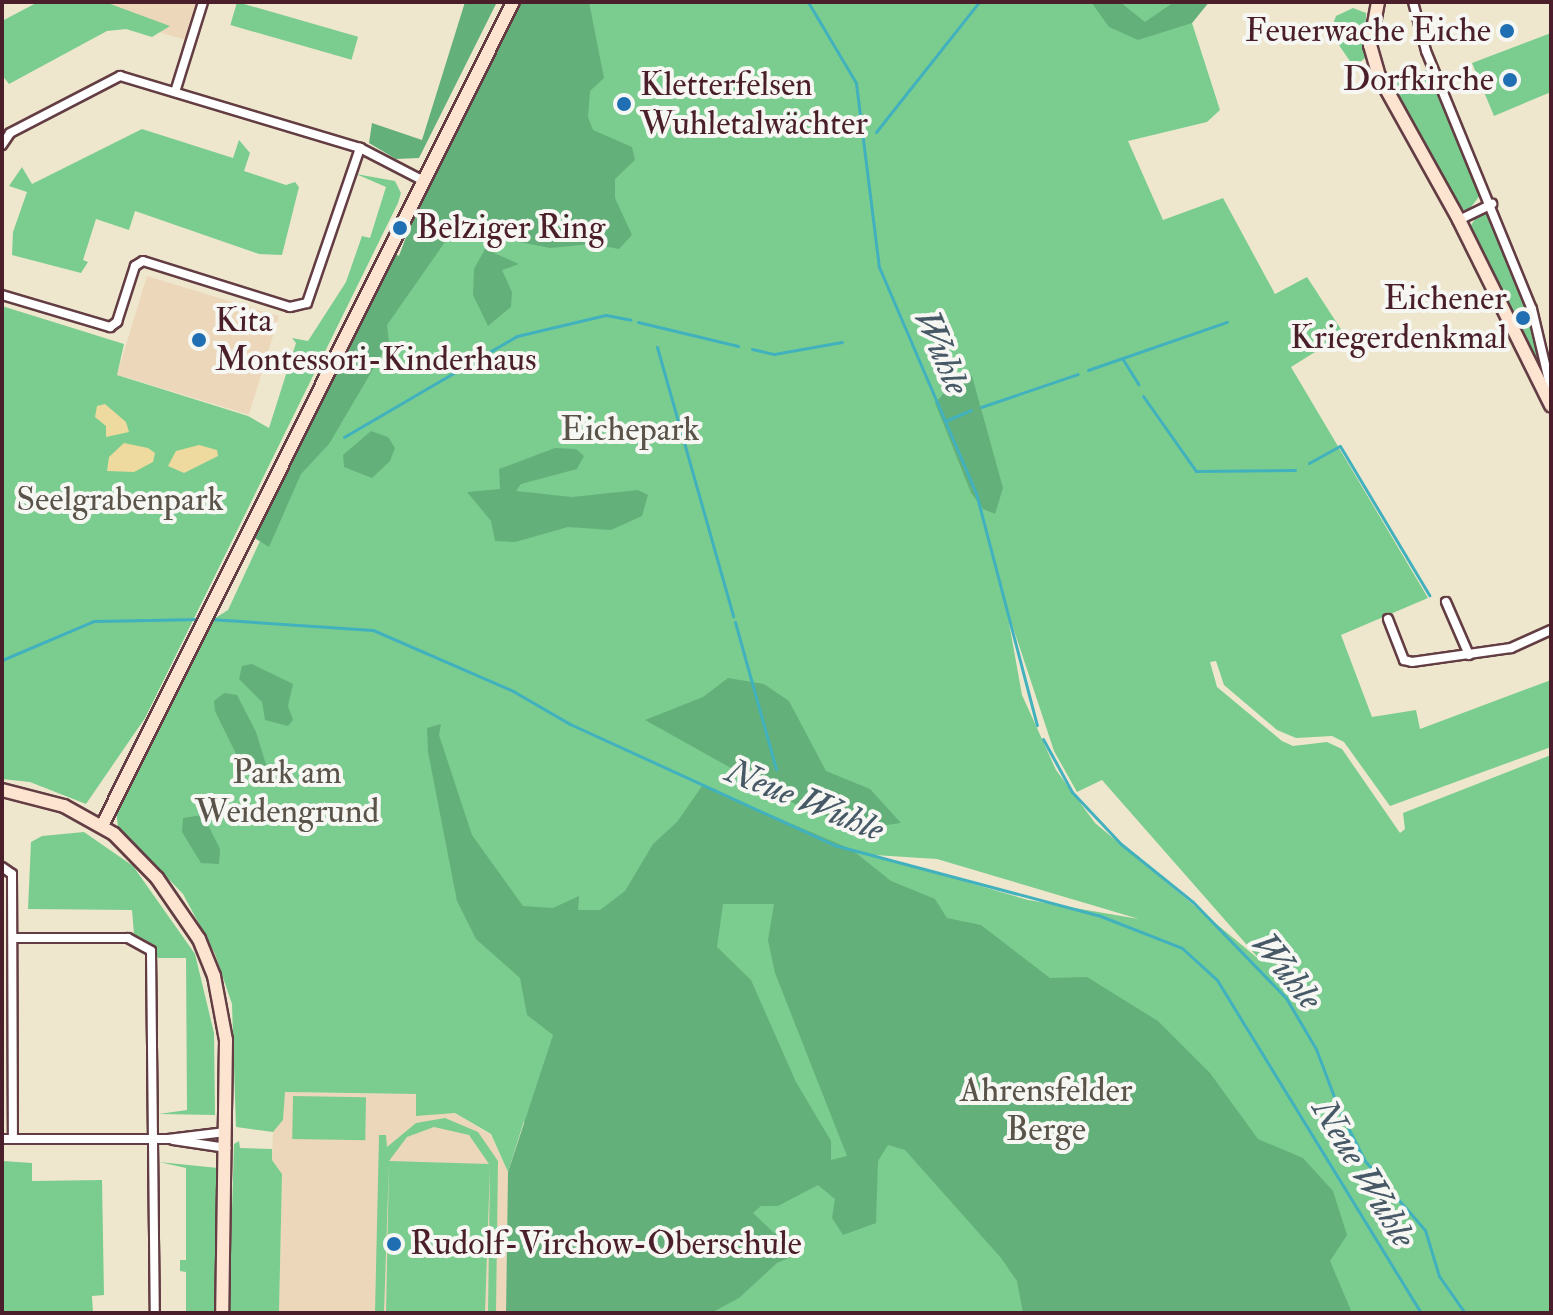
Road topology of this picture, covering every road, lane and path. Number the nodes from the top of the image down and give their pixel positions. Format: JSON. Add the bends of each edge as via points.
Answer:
{"nodes":[{"id":1,"x":203,"y":2,"type":"edge"},
{"id":2,"x":513,"y":2,"type":"edge"},
{"id":3,"x":1378,"y":2,"type":"edge"},
{"id":4,"x":1413,"y":2,"type":"edge"},
{"id":5,"x":175,"y":92,"type":"junction"},
{"id":6,"x":2,"y":145,"type":"edge"},
{"id":7,"x":360,"y":148,"type":"junction"},
{"id":8,"x":422,"y":180,"type":"junction"},
{"id":9,"x":1492,"y":204,"type":"junction"},
{"id":10,"x":1459,"y":220,"type":"junction"},
{"id":11,"x":2,"y":295,"type":"edge"},
{"id":12,"x":1550,"y":385,"type":"edge"},
{"id":13,"x":1551,"y":405,"type":"edge"},
{"id":14,"x":1446,"y":602,"type":"dead end"},
{"id":15,"x":1388,"y":619,"type":"dead end"},
{"id":16,"x":1551,"y":630,"type":"edge"},
{"id":17,"x":1469,"y":655,"type":"junction"},
{"id":18,"x":2,"y":790,"type":"edge"},
{"id":19,"x":102,"y":826,"type":"junction"},
{"id":20,"x":2,"y":867,"type":"edge"},
{"id":21,"x":13,"y":938,"type":"junction"},
{"id":22,"x":227,"y":1132,"type":"junction"},
{"id":23,"x":13,"y":1138,"type":"junction"},
{"id":24,"x":2,"y":1139,"type":"edge"},
{"id":25,"x":154,"y":1139,"type":"junction"},
{"id":26,"x":168,"y":1139,"type":"junction"},
{"id":27,"x":226,"y":1148,"type":"junction"},
{"id":28,"x":155,"y":1313,"type":"edge"},
{"id":29,"x":222,"y":1313,"type":"edge"}],
"edges":[{"from":1,"to":5,"type":"street"},
{"from":2,"to":8,"type":"main road"},
{"from":3,"to":10,"type":"main road","via":[[1370,27],[1374,66]]},
{"from":4,"to":9,"type":"street","via":[[1426,51]]},
{"from":5,"to":6,"type":"street","via":[[120,76],[10,133]]},
{"from":5,"to":7,"type":"street"},
{"from":7,"to":8,"type":"street"},
{"from":7,"to":11,"type":"street","via":[[307,303],[290,307],[143,261],[135,266],[117,322],[110,327]]},
{"from":8,"to":19,"type":"main road"},
{"from":9,"to":10,"type":"street"},
{"from":9,"to":12,"type":"street","via":[[1532,309]]},
{"from":10,"to":13,"type":"main road"},
{"from":14,"to":17,"type":"street"},
{"from":15,"to":17,"type":"street","via":[[1404,660]]},
{"from":16,"to":17,"type":"street","via":[[1511,648]]},
{"from":18,"to":19,"type":"main road","via":[[47,800]]},
{"from":19,"to":22,"type":"main road","via":[[172,896],[209,964],[226,1040]]},
{"from":20,"to":21,"type":"street","via":[[12,874]]},
{"from":21,"to":23,"type":"street"},
{"from":21,"to":25,"type":"street","via":[[138,940],[154,958]]},
{"from":22,"to":26,"type":"street"},
{"from":22,"to":27,"type":"main road"},
{"from":23,"to":24,"type":"street"},
{"from":23,"to":25,"type":"street"},
{"from":25,"to":26,"type":"street"},
{"from":25,"to":28,"type":"street"},
{"from":26,"to":27,"type":"street"},
{"from":27,"to":29,"type":"main road"}]}
